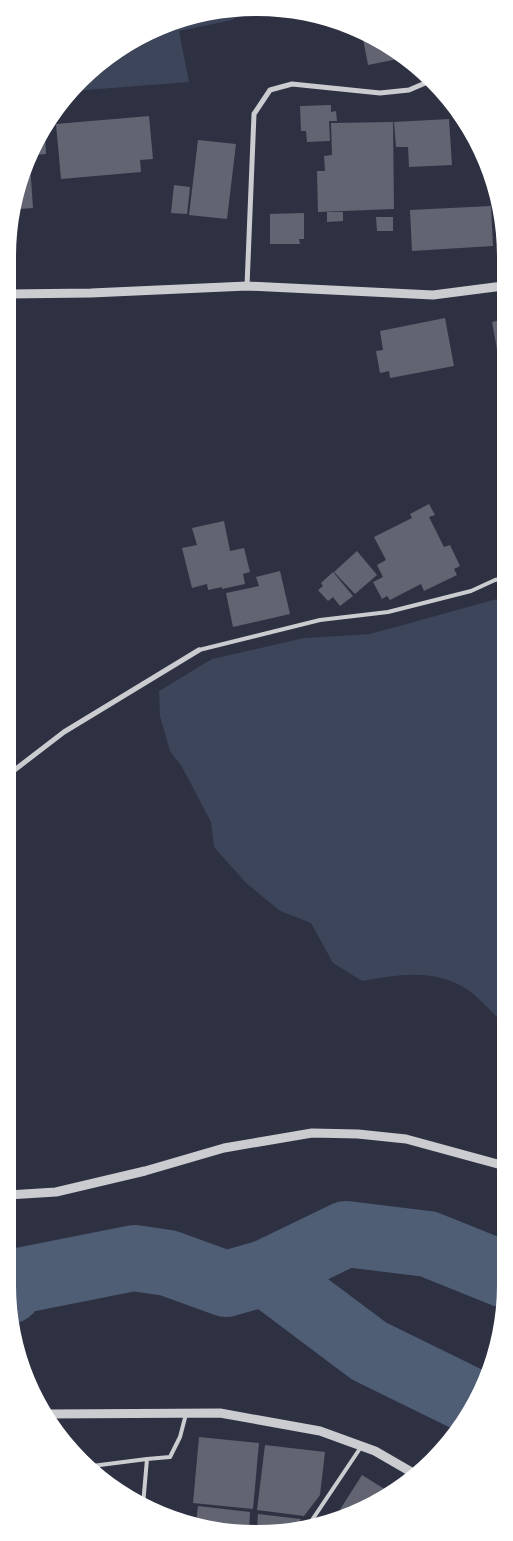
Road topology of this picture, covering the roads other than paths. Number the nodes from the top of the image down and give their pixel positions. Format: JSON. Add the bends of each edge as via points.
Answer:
{"nodes":[{"id":1,"x":423,"y":84,"type":"edge"},
{"id":2,"x":247,"y":286,"type":"junction"},
{"id":3,"x":497,"y":287,"type":"edge"},
{"id":4,"x":16,"y":294,"type":"edge"},
{"id":5,"x":497,"y":580,"type":"edge"},
{"id":6,"x":199,"y":650,"type":"joint"},
{"id":7,"x":16,"y":769,"type":"edge"},
{"id":8,"x":497,"y":1164,"type":"edge"},
{"id":9,"x":16,"y":1194,"type":"edge"},
{"id":10,"x":54,"y":1414,"type":"edge"},
{"id":11,"x":186,"y":1414,"type":"junction"},
{"id":12,"x":362,"y":1446,"type":"junction"},
{"id":13,"x":147,"y":1460,"type":"junction"},
{"id":14,"x":98,"y":1465,"type":"edge"},
{"id":15,"x":409,"y":1470,"type":"edge"},
{"id":16,"x":143,"y":1496,"type":"edge"},
{"id":17,"x":313,"y":1518,"type":"edge"}],
"edges":[{"from":1,"to":2,"type":"street","via":[[409,90],[380,93],[292,84],[270,90],[254,114]]},
{"from":2,"to":3,"type":"street","via":[[433,296]]},
{"from":2,"to":4,"type":"street"},
{"from":5,"to":6,"type":"lane","via":[[471,591],[388,612],[320,620]]},
{"from":6,"to":7,"type":"street","via":[[64,732]]},
{"from":8,"to":9,"type":"street","via":[[406,1139],[312,1133],[224,1148],[56,1192]]},
{"from":10,"to":11,"type":"street"},
{"from":11,"to":12,"type":"street","via":[[220,1413],[320,1431]]},
{"from":11,"to":13,"type":"lane","via":[[170,1457]]},
{"from":12,"to":15,"type":"street"},
{"from":12,"to":17,"type":"lane"},
{"from":13,"to":14,"type":"lane"},
{"from":13,"to":16,"type":"lane"}]}
